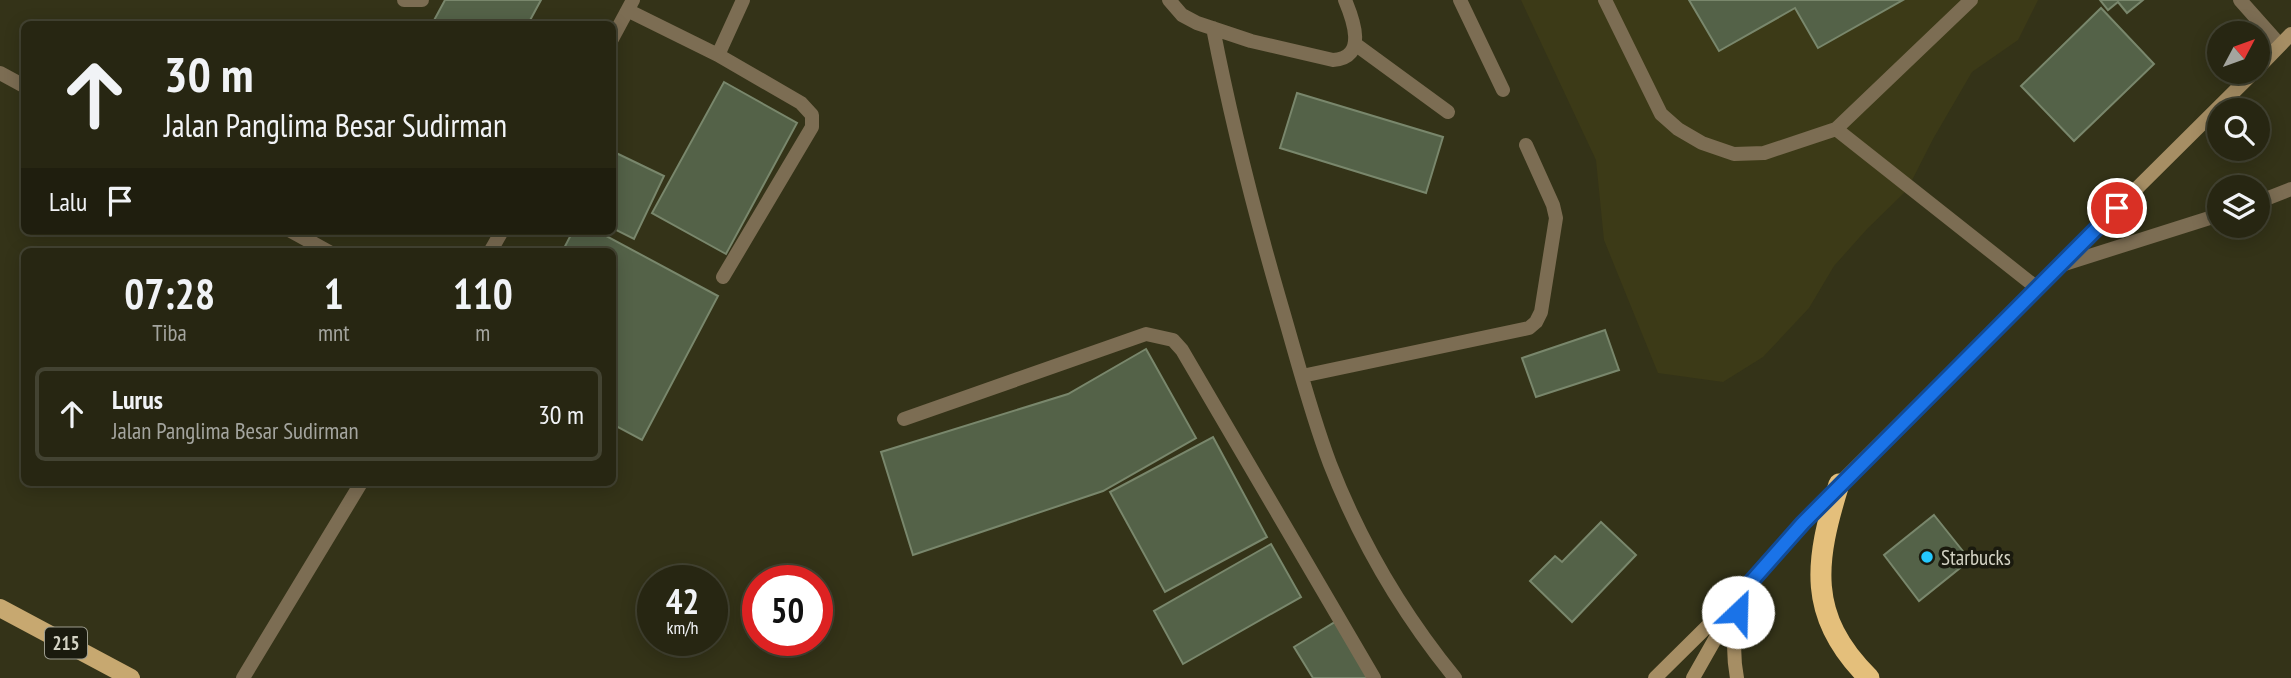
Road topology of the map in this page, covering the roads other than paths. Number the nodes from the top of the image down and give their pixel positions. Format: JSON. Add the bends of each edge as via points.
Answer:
{"nodes":[{"id":1,"x":404,"y":0,"type":"edge"},
{"id":2,"x":422,"y":0,"type":"edge"},
{"id":3,"x":743,"y":0,"type":"edge"},
{"id":4,"x":1169,"y":0,"type":"edge"},
{"id":5,"x":1345,"y":0,"type":"edge"},
{"id":6,"x":1460,"y":0,"type":"edge"},
{"id":7,"x":1605,"y":0,"type":"edge"},
{"id":8,"x":1971,"y":0,"type":"edge"},
{"id":9,"x":2240,"y":0,"type":"edge"},
{"id":10,"x":631,"y":5,"type":"edge"},
{"id":11,"x":1213,"y":28,"type":"junction"},
{"id":12,"x":616,"y":32,"type":"edge"},
{"id":13,"x":2286,"y":40,"type":"edge"},
{"id":14,"x":1355,"y":44,"type":"junction"},
{"id":15,"x":718,"y":55,"type":"junction"},
{"id":16,"x":2270,"y":56,"type":"edge"},
{"id":17,"x":0,"y":73,"type":"edge"},
{"id":18,"x":21,"y":84,"type":"edge"},
{"id":19,"x":2242,"y":84,"type":"edge"},
{"id":20,"x":1503,"y":90,"type":"dead end"},
{"id":21,"x":1448,"y":112,"type":"dead end"},
{"id":22,"x":1836,"y":129,"type":"junction"},
{"id":23,"x":1526,"y":145,"type":"dead end"},
{"id":24,"x":2291,"y":189,"type":"edge"},
{"id":25,"x":2270,"y":197,"type":"edge"},
{"id":26,"x":2207,"y":219,"type":"edge"},
{"id":27,"x":298,"y":235,"type":"edge"},
{"id":28,"x":322,"y":248,"type":"edge"},
{"id":29,"x":2058,"y":266,"type":"junction"},
{"id":30,"x":723,"y":277,"type":"dead end"},
{"id":31,"x":2037,"y":288,"type":"junction"},
{"id":32,"x":1302,"y":376,"type":"junction"},
{"id":33,"x":904,"y":419,"type":"dead end"},
{"id":34,"x":1839,"y":484,"type":"junction"},
{"id":35,"x":359,"y":486,"type":"edge"},
{"id":36,"x":1742,"y":592,"type":"junction"},
{"id":37,"x":0,"y":608,"type":"edge"},
{"id":38,"x":131,"y":678,"type":"edge"},
{"id":39,"x":243,"y":678,"type":"edge"},
{"id":40,"x":1374,"y":678,"type":"edge"},
{"id":41,"x":1455,"y":678,"type":"edge"},
{"id":42,"x":1655,"y":678,"type":"edge"},
{"id":43,"x":1693,"y":678,"type":"edge"},
{"id":44,"x":1737,"y":678,"type":"edge"},
{"id":45,"x":1869,"y":678,"type":"edge"}],
"edges":[{"from":1,"to":2,"type":"street"},
{"from":3,"to":15,"type":"street"},
{"from":4,"to":11,"type":"street","via":[[1188,20]]},
{"from":5,"to":14,"type":"street","via":[[1356,32]]},
{"from":6,"to":20,"type":"street"},
{"from":7,"to":22,"type":"street","via":[[1661,114],[1702,143],[1734,154],[1764,153]]},
{"from":8,"to":22,"type":"street"},
{"from":9,"to":13,"type":"street"},
{"from":10,"to":12,"type":"street"},
{"from":10,"to":15,"type":"street"},
{"from":11,"to":14,"type":"street","via":[[1333,60],[1344,57]]},
{"from":11,"to":32,"type":"street","via":[[1232,123]]},
{"from":13,"to":16,"type":"main road"},
{"from":14,"to":21,"type":"street"},
{"from":15,"to":30,"type":"street","via":[[801,103],[813,120]]},
{"from":17,"to":18,"type":"street"},
{"from":19,"to":29,"type":"main road"},
{"from":22,"to":31,"type":"street"},
{"from":23,"to":32,"type":"street","via":[[1556,218],[1536,323]]},
{"from":24,"to":25,"type":"street"},
{"from":26,"to":29,"type":"street"},
{"from":27,"to":28,"type":"street"},
{"from":29,"to":31,"type":"main road"},
{"from":31,"to":34,"type":"main road"},
{"from":32,"to":41,"type":"street","via":[[1329,462],[1377,566]]},
{"from":33,"to":40,"type":"street","via":[[1146,334],[1173,340]]},
{"from":34,"to":36,"type":"main road"},
{"from":34,"to":45,"type":"highway","via":[[1821,553],[1822,594],[1837,636]]},
{"from":35,"to":39,"type":"street"},
{"from":36,"to":42,"type":"main road"},
{"from":36,"to":43,"type":"main road"},
{"from":36,"to":44,"type":"main road","via":[[1734,632]]},
{"from":37,"to":38,"type":"main road","number":"215"}]}
